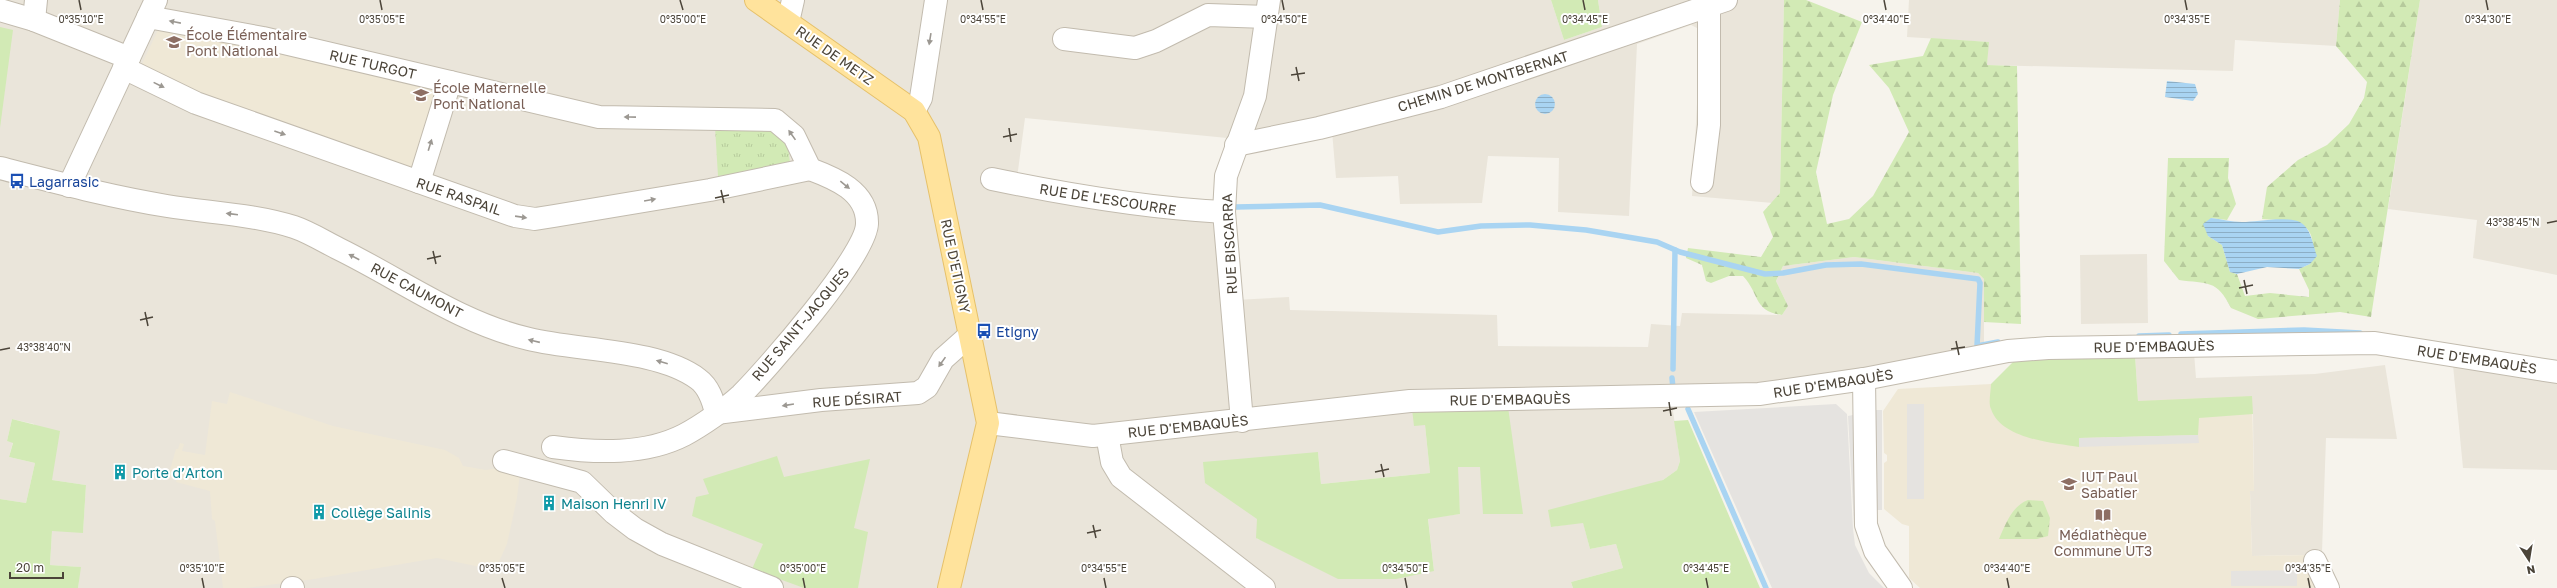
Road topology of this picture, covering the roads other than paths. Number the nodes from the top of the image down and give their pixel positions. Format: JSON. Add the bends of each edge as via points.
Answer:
{"nodes":[{"id":1,"x":756,"y":0,"type":"edge"},
{"id":2,"x":793,"y":0,"type":"edge"},
{"id":3,"x":936,"y":0,"type":"edge"},
{"id":4,"x":1703,"y":5,"type":"edge"},
{"id":5,"x":152,"y":8,"type":"edge"},
{"id":6,"x":1268,"y":9,"type":"edge"},
{"id":7,"x":0,"y":10,"type":"edge"},
{"id":8,"x":35,"y":10,"type":"edge"},
{"id":9,"x":788,"y":22,"type":"junction"},
{"id":10,"x":1064,"y":39,"type":"dead end"},
{"id":11,"x":126,"y":63,"type":"junction"},
{"id":12,"x":450,"y":82,"type":"junction"},
{"id":13,"x":917,"y":104,"type":"junction"},
{"id":14,"x":1236,"y":145,"type":"junction"},
{"id":15,"x":0,"y":168,"type":"edge"},
{"id":16,"x":810,"y":169,"type":"junction"},
{"id":17,"x":992,"y":179,"type":"dead end"},
{"id":18,"x":418,"y":182,"type":"junction"},
{"id":19,"x":1702,"y":182,"type":"dead end"},
{"id":20,"x":69,"y":186,"type":"junction"},
{"id":21,"x":1224,"y":212,"type":"junction"},
{"id":22,"x":970,"y":335,"type":"junction"},
{"id":23,"x":2557,"y":372,"type":"edge"},
{"id":24,"x":1864,"y":379,"type":"junction"},
{"id":25,"x":716,"y":413,"type":"junction"},
{"id":26,"x":1242,"y":421,"type":"junction"},
{"id":27,"x":988,"y":424,"type":"junction"},
{"id":28,"x":1107,"y":435,"type":"junction"},
{"id":29,"x":553,"y":447,"type":"dead end"},
{"id":30,"x":504,"y":461,"type":"dead end"},
{"id":31,"x":2315,"y":561,"type":"dead end"},
{"id":32,"x":772,"y":588,"type":"edge"},
{"id":33,"x":949,"y":588,"type":"edge"},
{"id":34,"x":1264,"y":588,"type":"edge"},
{"id":35,"x":1901,"y":588,"type":"edge"},
{"id":36,"x":2328,"y":588,"type":"edge"}],
"edges":[{"from":1,"to":9,"type":"main road","name":"RUE DE METZ"},
{"from":2,"to":9,"type":"street"},
{"from":3,"to":13,"type":"street","one_way":true},
{"from":4,"to":14,"type":"street","name":"CHEMIN DE MONTBERNAT","via":[[1441,97],[1319,128]]},
{"from":4,"to":19,"type":"street","via":[[1709,125]]},
{"from":5,"to":11,"type":"street"},
{"from":12,"to":5,"type":"street","name":"RUE TURGOT","one_way":true,"via":[[263,38]]},
{"from":6,"to":10,"type":"street","via":[[1208,15],[1136,48]]},
{"from":6,"to":14,"type":"street","name":"RUE BISCARRA","via":[[1255,96]]},
{"from":7,"to":8,"type":"street","name":"RUE RASPAIL"},
{"from":8,"to":11,"type":"street","name":"RUE RASPAIL"},
{"from":9,"to":13,"type":"main road","name":"RUE DE METZ"},
{"from":11,"to":18,"type":"street","name":"RUE RASPAIL","one_way":true,"via":[[196,103]]},
{"from":11,"to":20,"type":"street"},
{"from":16,"to":12,"type":"street","name":"RUE TURGOT","one_way":true,"via":[[794,136],[775,120],[599,117]]},
{"from":18,"to":12,"type":"street","one_way":true},
{"from":13,"to":22,"type":"main road","name":"RUE D'ETIGNY","via":[[929,137]]},
{"from":14,"to":21,"type":"street","name":"RUE BISCARRA","via":[[1226,176]]},
{"from":15,"to":20,"type":"street","name":"RUE CAUMONT"},
{"from":18,"to":16,"type":"street","name":"RUE RASPAIL","one_way":true,"via":[[516,216],[535,219],[710,190]]},
{"from":16,"to":25,"type":"street","name":"RUE SAINT-JACQUES","one_way":true,"via":[[839,180],[849,188],[864,210],[867,223],[865,236],[859,250],[818,306],[740,395]]},
{"from":17,"to":21,"type":"street","name":"RUE DE L'ESCOURRE","via":[[1159,208]]},
{"from":25,"to":20,"type":"street","name":"RUE CAUMONT","one_way":true,"via":[[710,394],[698,379],[670,364],[555,345],[498,332],[296,228],[256,217],[167,206]]},
{"from":21,"to":26,"type":"street","name":"RUE BISCARRA"},
{"from":22,"to":25,"type":"street","name":"RUE DÉSIRAT","one_way":true,"via":[[943,359],[927,387],[918,393],[821,400]]},
{"from":22,"to":27,"type":"main road","name":"RUE D'ETIGNY"},
{"from":23,"to":24,"type":"street","name":"RUE D'EMBAQUÈS","via":[[2375,342],[2048,348],[2008,351]]},
{"from":24,"to":26,"type":"street","name":"RUE D'EMBAQUÈS","via":[[1759,394],[1410,401]]},
{"from":24,"to":35,"type":"street","via":[[1866,525],[1875,551]]},
{"from":25,"to":29,"type":"street","name":"RUE SAINT-JACQUES","via":[[683,436],[632,449],[579,451]]},
{"from":26,"to":28,"type":"street","name":"RUE D'EMBAQUÈS"},
{"from":27,"to":28,"type":"street","name":"RUE D'EMBAQUÈS","via":[[1093,436]]},
{"from":27,"to":33,"type":"main road","name":"RUE D'ETIGNY"},
{"from":28,"to":34,"type":"street","via":[[1112,462],[1121,477]]},
{"from":30,"to":32,"type":"street","via":[[582,482],[635,529],[662,544]]},
{"from":31,"to":36,"type":"street"}]}
